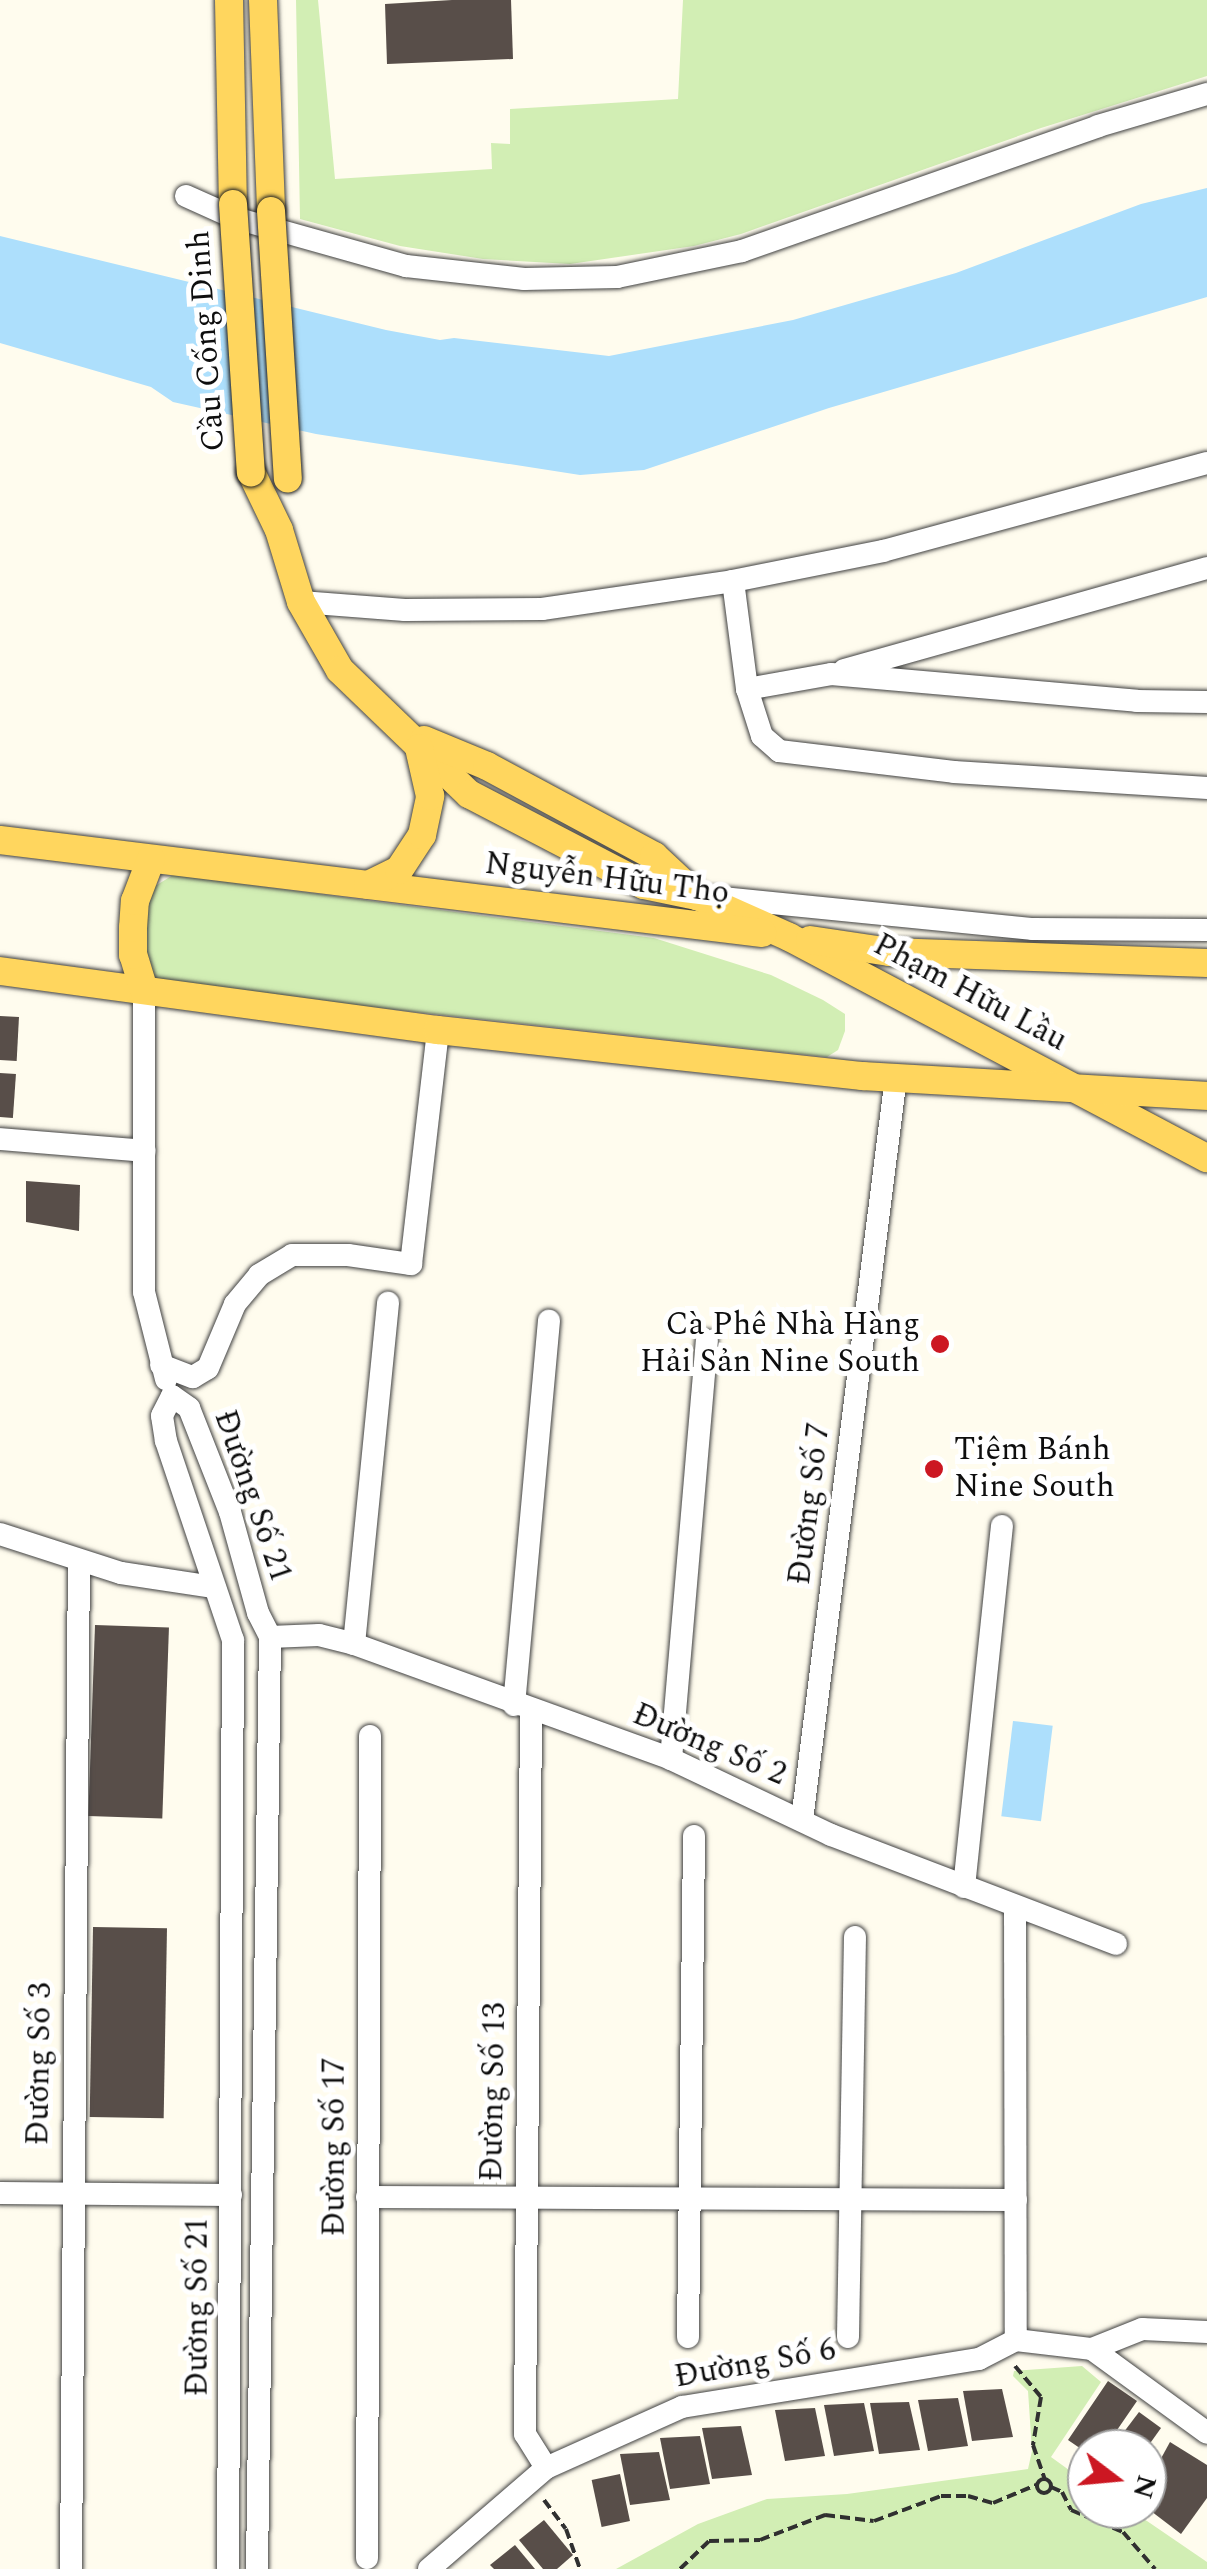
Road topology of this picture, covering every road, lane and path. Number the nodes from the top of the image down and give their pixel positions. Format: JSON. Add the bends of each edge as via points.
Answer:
{"nodes":[{"id":1,"x":228,"y":0,"type":"edge"},
{"id":2,"x":263,"y":0,"type":"edge"},
{"id":3,"x":1207,"y":94,"type":"edge"},
{"id":4,"x":186,"y":196,"type":"dead end"},
{"id":5,"x":1207,"y":464,"type":"edge"},
{"id":6,"x":251,"y":472,"type":"joint"},
{"id":7,"x":279,"y":530,"type":"junction"},
{"id":8,"x":1207,"y":568,"type":"edge"},
{"id":9,"x":733,"y":581,"type":"junction"},
{"id":10,"x":302,"y":602,"type":"junction"},
{"id":11,"x":919,"y":647,"type":"junction"},
{"id":12,"x":831,"y":674,"type":"junction"},
{"id":13,"x":924,"y":682,"type":"junction"},
{"id":14,"x":746,"y":689,"type":"junction"},
{"id":15,"x":1207,"y":702,"type":"edge"},
{"id":16,"x":413,"y":736,"type":"junction"},
{"id":17,"x":1207,"y":788,"type":"edge"},
{"id":18,"x":0,"y":840,"type":"edge"},
{"id":19,"x":152,"y":859,"type":"junction"},
{"id":20,"x":367,"y":885,"type":"junction"},
{"id":21,"x":697,"y":896,"type":"junction"},
{"id":22,"x":1207,"y":930,"type":"edge"},
{"id":23,"x":789,"y":937,"type":"junction"},
{"id":24,"x":1207,"y":963,"type":"edge"},
{"id":25,"x":0,"y":971,"type":"edge"},
{"id":26,"x":144,"y":990,"type":"junction"},
{"id":27,"x":438,"y":1030,"type":"junction"},
{"id":28,"x":896,"y":1077,"type":"junction"},
{"id":29,"x":1081,"y":1090,"type":"junction"},
{"id":30,"x":1207,"y":1096,"type":"edge"},
{"id":31,"x":0,"y":1139,"type":"edge"},
{"id":32,"x":145,"y":1151,"type":"junction"},
{"id":33,"x":1207,"y":1158,"type":"edge"},
{"id":34,"x":388,"y":1304,"type":"dead end"},
{"id":35,"x":548,"y":1321,"type":"dead end"},
{"id":36,"x":707,"y":1341,"type":"dead end"},
{"id":37,"x":161,"y":1365,"type":"junction"},
{"id":38,"x":172,"y":1396,"type":"junction"},
{"id":39,"x":1002,"y":1526,"type":"dead end"},
{"id":40,"x":0,"y":1534,"type":"edge"},
{"id":41,"x":79,"y":1561,"type":"junction"},
{"id":42,"x":214,"y":1588,"type":"junction"},
{"id":43,"x":270,"y":1637,"type":"junction"},
{"id":44,"x":354,"y":1644,"type":"junction"},
{"id":45,"x":523,"y":1708,"type":"junction"},
{"id":46,"x":370,"y":1736,"type":"dead end"},
{"id":47,"x":671,"y":1760,"type":"junction"},
{"id":48,"x":802,"y":1820,"type":"junction"},
{"id":49,"x":694,"y":1836,"type":"dead end"},
{"id":50,"x":964,"y":1887,"type":"junction"},
{"id":51,"x":1015,"y":1908,"type":"junction"},
{"id":52,"x":854,"y":1937,"type":"dead end"},
{"id":53,"x":1116,"y":1944,"type":"dead end"},
{"id":54,"x":0,"y":2193,"type":"edge"},
{"id":55,"x":71,"y":2194,"type":"junction"},
{"id":56,"x":231,"y":2194,"type":"junction"},
{"id":57,"x":367,"y":2197,"type":"junction"},
{"id":58,"x":525,"y":2198,"type":"junction"},
{"id":59,"x":690,"y":2198,"type":"junction"},
{"id":60,"x":850,"y":2199,"type":"junction"},
{"id":61,"x":1016,"y":2200,"type":"junction"},
{"id":62,"x":1207,"y":2332,"type":"edge"},
{"id":63,"x":688,"y":2337,"type":"dead end"},
{"id":64,"x":848,"y":2337,"type":"dead end"},
{"id":65,"x":1016,"y":2340,"type":"junction"},
{"id":66,"x":1092,"y":2349,"type":"junction"},
{"id":67,"x":1015,"y":2366,"type":"dead end"},
{"id":68,"x":1207,"y":2433,"type":"edge"},
{"id":69,"x":546,"y":2468,"type":"junction"},
{"id":70,"x":1045,"y":2479,"type":"junction"},
{"id":71,"x":1036,"y":2484,"type":"junction"},
{"id":72,"x":1051,"y":2486,"type":"junction"},
{"id":73,"x":544,"y":2500,"type":"dead end"},
{"id":74,"x":367,"y":2558,"type":"dead end"},
{"id":75,"x":71,"y":2569,"type":"edge"},
{"id":76,"x":228,"y":2569,"type":"edge"},
{"id":77,"x":257,"y":2569,"type":"edge"},
{"id":78,"x":429,"y":2569,"type":"edge"},
{"id":79,"x":580,"y":2569,"type":"edge"},
{"id":80,"x":680,"y":2569,"type":"edge"},
{"id":81,"x":1155,"y":2569,"type":"edge"}],
"edges":[{"from":1,"to":6,"type":"main road","name":"Cầu Cống Dinh","bridge":true},
{"from":2,"to":7,"type":"main road","name":"Phạm Hữu Lầu","bridge":true,"via":[[288,478]]},
{"from":3,"to":4,"type":"street","via":[[742,251],[616,276],[524,279],[406,266],[235,218]]},
{"from":5,"to":9,"type":"street","via":[[884,551]]},
{"from":6,"to":7,"type":"main road","name":"Phạm Hữu Lầu"},
{"from":7,"to":10,"type":"main road","name":"Phạm Hữu Lầu"},
{"from":8,"to":11,"type":"street"},
{"from":9,"to":10,"type":"street","via":[[542,609]]},
{"from":9,"to":14,"type":"street"},
{"from":10,"to":16,"type":"main road","name":"Phạm Hữu Lầu","via":[[340,670]]},
{"from":11,"to":12,"type":"street"},
{"from":11,"to":13,"type":"street","via":[[914,666]]},
{"from":12,"to":13,"type":"street"},
{"from":12,"to":14,"type":"street"},
{"from":13,"to":15,"type":"street"},
{"from":14,"to":17,"type":"street","via":[[762,736],[778,751],[799,756]]},
{"from":16,"to":20,"type":"main road","via":[[429,779],[428,816],[399,870]]},
{"from":16,"to":21,"type":"main road","name":"Phạm Hữu Lầu","via":[[469,794],[644,885]]},
{"from":18,"to":19,"type":"main road","name":"Nguyễn Hữu Thọ"},
{"from":19,"to":20,"type":"main road","name":"Nguyễn Hữu Thọ"},
{"from":19,"to":26,"type":"main road","via":[[135,901],[133,928]]},
{"from":20,"to":23,"type":"main road","name":"Nguyễn Hữu Thọ"},
{"from":21,"to":22,"type":"street","via":[[1033,929]]},
{"from":21,"to":23,"type":"main road","name":"Phạm Hữu Lầu"},
{"from":23,"to":24,"type":"main road","name":"Nguyễn Hữu Thọ","via":[[889,952]]},
{"from":23,"to":29,"type":"main road","name":"Phạm Hữu Lầu"},
{"from":25,"to":26,"type":"main road"},
{"from":26,"to":27,"type":"main road"},
{"from":26,"to":32,"type":"street"},
{"from":27,"to":28,"type":"main road"},
{"from":27,"to":37,"type":"street","via":[[411,1264],[292,1254],[246,1289],[208,1368],[193,1377]]},
{"from":28,"to":29,"type":"main road"},
{"from":28,"to":48,"type":"street","name":"Đường Số 7"},
{"from":29,"to":30,"type":"main road"},
{"from":29,"to":33,"type":"main road","name":"Phạm Hữu Lầu"},
{"from":31,"to":32,"type":"street"},
{"from":32,"to":37,"type":"street","via":[[144,1292]]},
{"from":34,"to":44,"type":"street"},
{"from":35,"to":45,"type":"street","name":"Đường Số 13"},
{"from":36,"to":47,"type":"street"},
{"from":37,"to":38,"type":"street"},
{"from":38,"to":42,"type":"street","name":"Đường Số 21","via":[[162,1416],[166,1440]]},
{"from":38,"to":43,"type":"street","name":"Đường Số 21","via":[[188,1408]]},
{"from":39,"to":50,"type":"street"},
{"from":40,"to":41,"type":"street"},
{"from":41,"to":42,"type":"street"},
{"from":41,"to":55,"type":"street","name":"Đường Số 3"},
{"from":42,"to":56,"type":"street","name":"Đường Số 21","via":[[233,1640]]},
{"from":43,"to":44,"type":"street","name":"Đường Số 2","via":[[318,1635]]},
{"from":43,"to":77,"type":"street","name":"Đường Số 21"},
{"from":44,"to":45,"type":"street","name":"Đường Số 2"},
{"from":45,"to":47,"type":"street","name":"Đường Số 2"},
{"from":45,"to":58,"type":"street","name":"Đường Số 13"},
{"from":46,"to":57,"type":"street","name":"Đường Số 17"},
{"from":47,"to":48,"type":"street","name":"Đường Số 2"},
{"from":48,"to":50,"type":"street","name":"Đường Số 2"},
{"from":49,"to":59,"type":"street"},
{"from":50,"to":51,"type":"street","name":"Đường Số 2"},
{"from":51,"to":53,"type":"street","name":"Đường Số 2"},
{"from":51,"to":61,"type":"street"},
{"from":52,"to":60,"type":"street"},
{"from":54,"to":55,"type":"street"},
{"from":55,"to":56,"type":"street"},
{"from":55,"to":75,"type":"street","name":"Đường Số 3"},
{"from":56,"to":76,"type":"street","name":"Đường Số 21"},
{"from":57,"to":58,"type":"street"},
{"from":57,"to":74,"type":"street","name":"Đường Số 17"},
{"from":58,"to":59,"type":"street"},
{"from":58,"to":69,"type":"street","name":"Đường Số 13","via":[[525,2434]]},
{"from":59,"to":60,"type":"street"},
{"from":59,"to":63,"type":"street"},
{"from":60,"to":61,"type":"street"},
{"from":60,"to":64,"type":"street"},
{"from":61,"to":65,"type":"street"},
{"from":62,"to":66,"type":"street","via":[[1142,2329]]},
{"from":65,"to":66,"type":"street"},
{"from":65,"to":69,"type":"street","name":"Đường Số 6","via":[[979,2359],[682,2407]]},
{"from":66,"to":68,"type":"street"},
{"from":67,"to":70,"type":"path","via":[[1041,2397],[1033,2445]]},
{"from":69,"to":78,"type":"street","name":"Đường Số 6"},
{"from":70,"to":71,"type":"path"},
{"from":70,"to":72,"type":"path"},
{"from":71,"to":72,"type":"path","via":[[1043,2494]]},
{"from":71,"to":80,"type":"path","via":[[994,2503],[941,2496],[874,2521],[825,2515],[760,2540],[722,2538],[702,2546]]},
{"from":72,"to":81,"type":"path","via":[[1071,2510],[1123,2532]]},
{"from":73,"to":79,"type":"path","via":[[566,2529]]}]}
